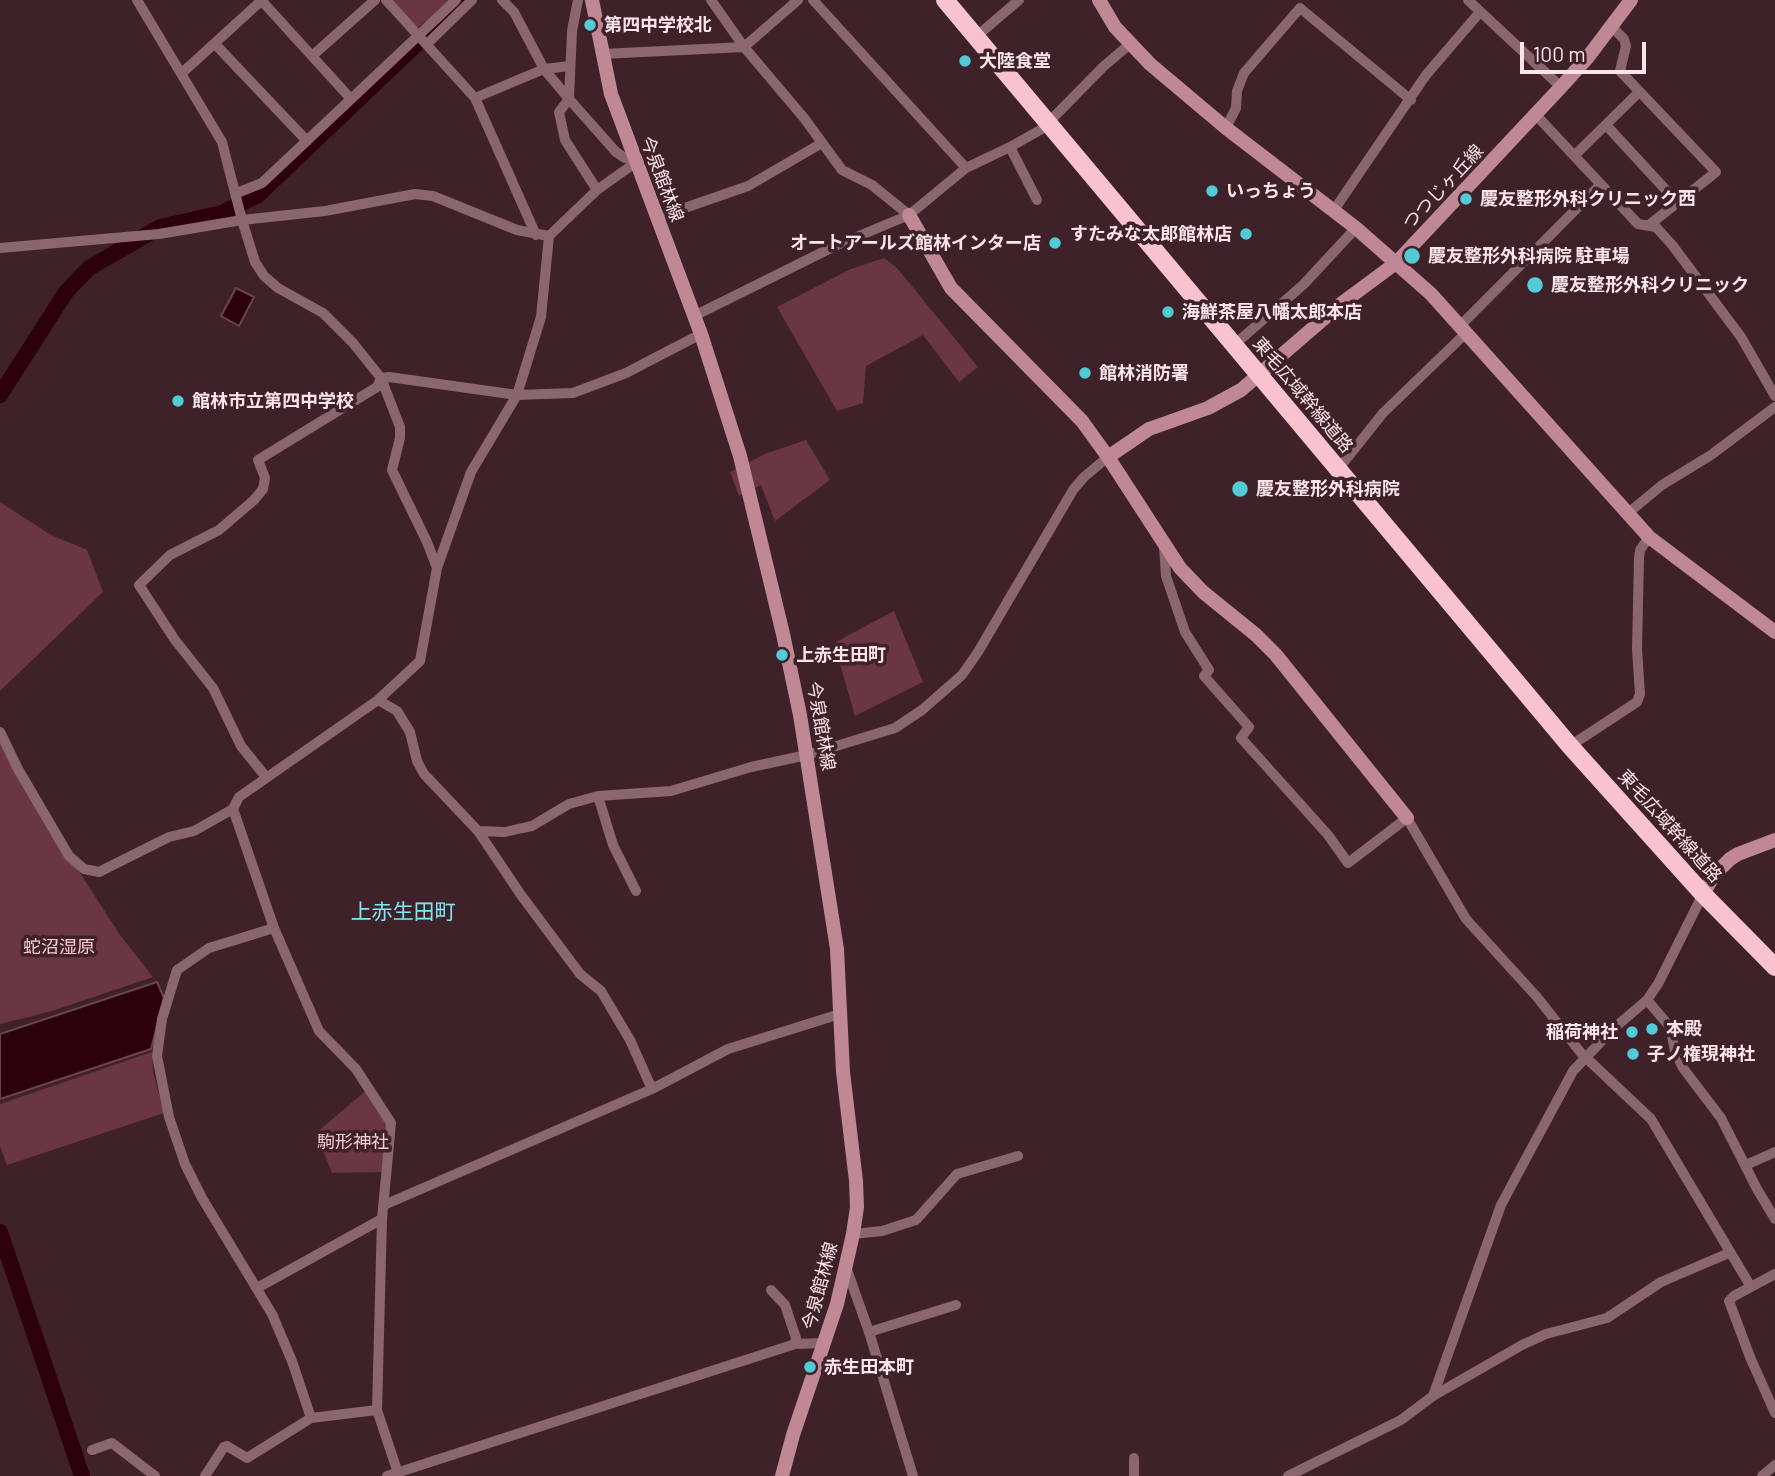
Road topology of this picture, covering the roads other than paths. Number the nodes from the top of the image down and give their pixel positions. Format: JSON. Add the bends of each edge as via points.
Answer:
{"nodes":[{"id":1,"x":138,"y":0,"type":"edge"},
{"id":2,"x":261,"y":0,"type":"edge"},
{"id":3,"x":375,"y":0,"type":"edge"},
{"id":4,"x":386,"y":0,"type":"edge"},
{"id":5,"x":456,"y":0,"type":"edge"},
{"id":6,"x":472,"y":0,"type":"edge"},
{"id":7,"x":502,"y":0,"type":"edge"},
{"id":8,"x":578,"y":0,"type":"edge"},
{"id":9,"x":592,"y":0,"type":"edge"},
{"id":10,"x":711,"y":0,"type":"edge"},
{"id":11,"x":798,"y":0,"type":"edge"},
{"id":12,"x":813,"y":0,"type":"edge"},
{"id":13,"x":945,"y":0,"type":"edge"},
{"id":14,"x":959,"y":0,"type":"edge"},
{"id":15,"x":1019,"y":0,"type":"edge"},
{"id":16,"x":1099,"y":0,"type":"edge"},
{"id":17,"x":1468,"y":0,"type":"edge"},
{"id":18,"x":1631,"y":0,"type":"edge"},
{"id":19,"x":1480,"y":12,"type":"junction"},
{"id":20,"x":1612,"y":27,"type":"junction"},
{"id":21,"x":981,"y":33,"type":"junction"},
{"id":22,"x":423,"y":40,"type":"junction"},
{"id":23,"x":215,"y":44,"type":"junction"},
{"id":24,"x":1129,"y":44,"type":"junction"},
{"id":25,"x":744,"y":47,"type":"junction"},
{"id":26,"x":603,"y":54,"type":"junction"},
{"id":27,"x":313,"y":56,"type":"junction"},
{"id":28,"x":570,"y":66,"type":"junction"},
{"id":29,"x":544,"y":69,"type":"junction"},
{"id":30,"x":182,"y":73,"type":"junction"},
{"id":31,"x":1562,"y":87,"type":"junction"},
{"id":32,"x":1639,"y":92,"type":"junction"},
{"id":33,"x":475,"y":98,"type":"junction"},
{"id":34,"x":351,"y":99,"type":"junction"},
{"id":35,"x":569,"y":99,"type":"junction"},
{"id":36,"x":1411,"y":100,"type":"junction"},
{"id":37,"x":1536,"y":115,"type":"junction"},
{"id":38,"x":1053,"y":118,"type":"junction"},
{"id":39,"x":1606,"y":125,"type":"junction"},
{"id":40,"x":1226,"y":128,"type":"junction"},
{"id":41,"x":307,"y":141,"type":"junction"},
{"id":42,"x":822,"y":143,"type":"junction"},
{"id":43,"x":1010,"y":148,"type":"junction"},
{"id":44,"x":1575,"y":155,"type":"junction"},
{"id":45,"x":634,"y":160,"type":"junction"},
{"id":46,"x":966,"y":168,"type":"junction"},
{"id":47,"x":1601,"y":184,"type":"junction"},
{"id":48,"x":597,"y":190,"type":"junction"},
{"id":49,"x":237,"y":193,"type":"junction"},
{"id":50,"x":1037,"y":200,"type":"dead end"},
{"id":51,"x":1677,"y":202,"type":"junction"},
{"id":52,"x":1334,"y":211,"type":"junction"},
{"id":53,"x":909,"y":215,"type":"junction"},
{"id":54,"x":656,"y":218,"type":"junction"},
{"id":55,"x":242,"y":220,"type":"junction"},
{"id":56,"x":1649,"y":225,"type":"junction"},
{"id":57,"x":1356,"y":228,"type":"junction"},
{"id":58,"x":536,"y":235,"type":"junction"},
{"id":59,"x":549,"y":236,"type":"junction"},
{"id":60,"x":0,"y":248,"type":"edge"},
{"id":61,"x":1396,"y":263,"type":"junction"},
{"id":62,"x":694,"y":316,"type":"junction"},
{"id":63,"x":1463,"y":329,"type":"junction"},
{"id":64,"x":701,"y":334,"type":"junction"},
{"id":65,"x":1241,"y":338,"type":"junction"},
{"id":66,"x":1263,"y":372,"type":"junction"},
{"id":67,"x":381,"y":378,"type":"junction"},
{"id":68,"x":517,"y":395,"type":"junction"},
{"id":69,"x":1775,"y":396,"type":"edge"},
{"id":70,"x":1775,"y":407,"type":"edge"},
{"id":71,"x":1108,"y":457,"type":"junction"},
{"id":72,"x":1344,"y":462,"type":"junction"},
{"id":73,"x":1627,"y":514,"type":"junction"},
{"id":74,"x":1649,"y":537,"type":"junction"},
{"id":75,"x":1164,"y":546,"type":"junction"},
{"id":76,"x":437,"y":568,"type":"junction"},
{"id":77,"x":1773,"y":626,"type":"edge"},
{"id":78,"x":378,"y":700,"type":"junction"},
{"id":79,"x":0,"y":732,"type":"edge"},
{"id":80,"x":1574,"y":743,"type":"junction"},
{"id":81,"x":807,"y":755,"type":"junction"},
{"id":82,"x":266,"y":777,"type":"junction"},
{"id":83,"x":598,"y":796,"type":"junction"},
{"id":84,"x":233,"y":810,"type":"junction"},
{"id":85,"x":1408,"y":818,"type":"junction"},
{"id":86,"x":478,"y":831,"type":"junction"},
{"id":87,"x":1775,"y":840,"type":"edge"},
{"id":88,"x":1706,"y":889,"type":"junction"},
{"id":89,"x":636,"y":891,"type":"dead end"},
{"id":90,"x":274,"y":928,"type":"junction"},
{"id":91,"x":1775,"y":953,"type":"edge"},
{"id":92,"x":1775,"y":967,"type":"edge"},
{"id":93,"x":1647,"y":1000,"type":"junction"},
{"id":94,"x":840,"y":1014,"type":"junction"},
{"id":95,"x":1586,"y":1056,"type":"junction"},
{"id":96,"x":652,"y":1089,"type":"junction"},
{"id":97,"x":1775,"y":1153,"type":"edge"},
{"id":98,"x":1018,"y":1156,"type":"dead end"},
{"id":99,"x":1746,"y":1165,"type":"junction"},
{"id":100,"x":384,"y":1205,"type":"junction"},
{"id":101,"x":382,"y":1219,"type":"junction"},
{"id":102,"x":1775,"y":1219,"type":"edge"},
{"id":103,"x":853,"y":1234,"type":"junction"},
{"id":104,"x":1729,"y":1253,"type":"junction"},
{"id":105,"x":846,"y":1267,"type":"junction"},
{"id":106,"x":1773,"y":1278,"type":"edge"},
{"id":107,"x":1751,"y":1287,"type":"junction"},
{"id":108,"x":257,"y":1288,"type":"junction"},
{"id":109,"x":771,"y":1290,"type":"dead end"},
{"id":110,"x":956,"y":1305,"type":"dead end"},
{"id":111,"x":869,"y":1332,"type":"junction"},
{"id":112,"x":825,"y":1343,"type":"junction"},
{"id":113,"x":794,"y":1344,"type":"junction"},
{"id":114,"x":1433,"y":1396,"type":"junction"},
{"id":115,"x":376,"y":1410,"type":"junction"},
{"id":116,"x":1775,"y":1413,"type":"edge"},
{"id":117,"x":311,"y":1418,"type":"junction"},
{"id":118,"x":92,"y":1450,"type":"dead end"},
{"id":119,"x":1135,"y":1458,"type":"dead end"},
{"id":120,"x":1775,"y":1465,"type":"edge"},
{"id":121,"x":395,"y":1475,"type":"edge"},
{"id":122,"x":155,"y":1476,"type":"edge"},
{"id":123,"x":205,"y":1476,"type":"edge"},
{"id":124,"x":782,"y":1476,"type":"edge"},
{"id":125,"x":913,"y":1476,"type":"edge"},
{"id":126,"x":1133,"y":1476,"type":"edge"},
{"id":127,"x":1288,"y":1476,"type":"edge"},
{"id":128,"x":1762,"y":1476,"type":"edge"}],
"edges":[{"from":1,"to":30,"type":"street"},
{"from":2,"to":23,"type":"street"},
{"from":2,"to":27,"type":"street"},
{"from":3,"to":27,"type":"street"},
{"from":4,"to":22,"type":"street"},
{"from":5,"to":22,"type":"street"},
{"from":6,"to":22,"type":"street"},
{"from":7,"to":29,"type":"street","via":[[514,12]]},
{"from":8,"to":28,"type":"street"},
{"from":9,"to":26,"type":"main road","name":"今泉館林線"},
{"from":10,"to":25,"type":"street"},
{"from":11,"to":25,"type":"street"},
{"from":12,"to":46,"type":"street"},
{"from":13,"to":21,"type":"highway","name":"東毛広域幹線道路"},
{"from":14,"to":21,"type":"highway","name":"東毛広域幹線道路"},
{"from":15,"to":21,"type":"street"},
{"from":16,"to":24,"type":"main road"},
{"from":17,"to":19,"type":"street"},
{"from":18,"to":20,"type":"main road","name":"つつじヶ丘線"},
{"from":19,"to":31,"type":"street"},
{"from":19,"to":36,"type":"street","via":[[1426,75]]},
{"from":20,"to":31,"type":"main road","name":"つつじヶ丘線"},
{"from":20,"to":32,"type":"street","via":[[1626,46],[1620,71]]},
{"from":21,"to":38,"type":"highway","name":"東毛広域幹線道路"},
{"from":22,"to":33,"type":"street"},
{"from":22,"to":34,"type":"street"},
{"from":23,"to":30,"type":"street"},
{"from":23,"to":41,"type":"street"},
{"from":24,"to":38,"type":"street"},
{"from":24,"to":40,"type":"main road"},
{"from":25,"to":26,"type":"street"},
{"from":25,"to":42,"type":"street"},
{"from":26,"to":45,"type":"main road","name":"今泉館林線","via":[[611,94]]},
{"from":27,"to":34,"type":"street"},
{"from":28,"to":29,"type":"street"},
{"from":28,"to":35,"type":"street"},
{"from":29,"to":33,"type":"street"},
{"from":29,"to":35,"type":"street"},
{"from":30,"to":49,"type":"street","via":[[222,142]]},
{"from":31,"to":37,"type":"main road","name":"つつじヶ丘線"},
{"from":32,"to":39,"type":"street"},
{"from":32,"to":51,"type":"street","via":[[1716,172]]},
{"from":33,"to":58,"type":"street"},
{"from":34,"to":41,"type":"street"},
{"from":35,"to":45,"type":"street","via":[[616,152]]},
{"from":35,"to":48,"type":"street","via":[[559,112],[565,140]]},
{"from":36,"to":40,"type":"street","via":[[1300,8],[1244,73]]},
{"from":36,"to":52,"type":"street"},
{"from":37,"to":44,"type":"street"},
{"from":37,"to":61,"type":"main road","name":"つつじヶ丘線"},
{"from":38,"to":43,"type":"street"},
{"from":38,"to":65,"type":"highway","name":"東毛広域幹線道路"},
{"from":38,"to":66,"type":"highway","name":"東毛広域幹線道路"},
{"from":39,"to":44,"type":"street"},
{"from":39,"to":51,"type":"street"},
{"from":40,"to":52,"type":"main road"},
{"from":41,"to":49,"type":"street","via":[[262,183]]},
{"from":42,"to":53,"type":"street","via":[[842,170],[872,185]]},
{"from":42,"to":54,"type":"street","via":[[748,186]]},
{"from":43,"to":46,"type":"street"},
{"from":43,"to":50,"type":"street"},
{"from":44,"to":47,"type":"street"},
{"from":45,"to":48,"type":"street"},
{"from":45,"to":54,"type":"main road","name":"今泉館林線"},
{"from":46,"to":53,"type":"street"},
{"from":47,"to":56,"type":"street","via":[[1638,224]]},
{"from":47,"to":63,"type":"street"},
{"from":48,"to":59,"type":"street"},
{"from":49,"to":55,"type":"street"},
{"from":51,"to":56,"type":"street"},
{"from":52,"to":57,"type":"main road"},
{"from":53,"to":62,"type":"street"},
{"from":53,"to":71,"type":"main road","via":[[951,288],[1082,421]]},
{"from":54,"to":62,"type":"main road","name":"今泉館林線"},
{"from":55,"to":58,"type":"street","via":[[415,194],[433,196]]},
{"from":55,"to":60,"type":"street","via":[[159,234]]},
{"from":55,"to":67,"type":"street","via":[[264,276],[323,313]]},
{"from":56,"to":69,"type":"street","via":[[1673,246],[1726,316]]},
{"from":57,"to":61,"type":"main road"},
{"from":57,"to":65,"type":"street","via":[[1303,285]]},
{"from":58,"to":59,"type":"street"},
{"from":59,"to":68,"type":"street","via":[[541,317]]},
{"from":61,"to":63,"type":"main road"},
{"from":61,"to":66,"type":"main road","name":"つつじヶ丘線"},
{"from":62,"to":64,"type":"main road","name":"今泉館林線"},
{"from":63,"to":72,"type":"street","via":[[1383,413]]},
{"from":63,"to":73,"type":"main road"},
{"from":64,"to":68,"type":"street","via":[[626,373],[573,393]]},
{"from":64,"to":81,"type":"main road","name":"今泉館林線","via":[[740,456]]},
{"from":65,"to":66,"type":"highway","name":"東毛広域幹線道路"},
{"from":66,"to":71,"type":"main road","name":"つつじヶ丘線","via":[[1218,403],[1149,429]]},
{"from":66,"to":72,"type":"highway","name":"東毛広域幹線道路"},
{"from":66,"to":80,"type":"highway","name":"東毛広域幹線道路"},
{"from":67,"to":68,"type":"street"},
{"from":67,"to":76,"type":"street","via":[[400,427],[392,470]]},
{"from":67,"to":82,"type":"street","via":[[377,387],[258,460],[265,478],[254,500],[219,530],[170,555],[139,585],[213,688],[241,746]]},
{"from":68,"to":76,"type":"street","via":[[471,472]]},
{"from":70,"to":73,"type":"street"},
{"from":71,"to":75,"type":"main road"},
{"from":71,"to":81,"type":"street","via":[[1073,490],[978,652],[944,693],[895,728]]},
{"from":72,"to":80,"type":"highway","name":"東毛広域幹線道路"},
{"from":73,"to":74,"type":"main road"},
{"from":74,"to":77,"type":"main road"},
{"from":74,"to":80,"type":"street","via":[[1639,558],[1640,694],[1637,702]]},
{"from":75,"to":85,"type":"main road","via":[[1192,581],[1276,655]]},
{"from":75,"to":85,"type":"street","via":[[1166,576],[1185,632],[1209,670],[1204,676],[1249,727],[1241,738],[1348,863]]},
{"from":76,"to":78,"type":"street","via":[[420,661]]},
{"from":78,"to":82,"type":"street"},
{"from":78,"to":86,"type":"street","via":[[397,712],[410,732],[424,774]]},
{"from":79,"to":84,"type":"street","via":[[69,856],[84,869],[99,872]]},
{"from":80,"to":88,"type":"highway","name":"東毛広域幹線道路"},
{"from":81,"to":83,"type":"street","via":[[751,766],[671,791]]},
{"from":81,"to":94,"type":"main road","name":"今泉館林線","via":[[837,949]]},
{"from":82,"to":84,"type":"street","via":[[239,797]]},
{"from":83,"to":86,"type":"street","via":[[569,804],[532,826]]},
{"from":83,"to":89,"type":"street","via":[[613,845]]},
{"from":84,"to":90,"type":"street"},
{"from":85,"to":95,"type":"street","via":[[1466,919]]},
{"from":86,"to":96,"type":"street","via":[[573,965],[601,991]]},
{"from":87,"to":88,"type":"main road","via":[[1738,854],[1722,866]]},
{"from":88,"to":91,"type":"highway","name":"東毛広域幹線道路"},
{"from":88,"to":92,"type":"highway","name":"東毛広域幹線道路"},
{"from":88,"to":93,"type":"street"},
{"from":90,"to":100,"type":"street","via":[[319,1031],[356,1069],[391,1123]]},
{"from":90,"to":108,"type":"street","via":[[209,948],[177,970],[157,1049],[161,1087],[185,1164]]},
{"from":93,"to":95,"type":"street"},
{"from":93,"to":99,"type":"street","via":[[1670,1027],[1683,1068],[1721,1118]]},
{"from":94,"to":96,"type":"street","via":[[728,1049]]},
{"from":94,"to":103,"type":"main road","name":"今泉館林線","via":[[856,1181]]},
{"from":95,"to":104,"type":"street","via":[[1651,1119]]},
{"from":95,"to":114,"type":"street","via":[[1573,1071],[1500,1205]]},
{"from":96,"to":100,"type":"street"},
{"from":97,"to":99,"type":"street"},
{"from":98,"to":103,"type":"street","via":[[957,1174],[916,1220]]},
{"from":99,"to":102,"type":"street"},
{"from":100,"to":101,"type":"street"},
{"from":101,"to":108,"type":"street"},
{"from":101,"to":115,"type":"street"},
{"from":103,"to":105,"type":"main road","name":"今泉館林線"},
{"from":104,"to":107,"type":"street"},
{"from":104,"to":114,"type":"street","via":[[1661,1282],[1607,1318],[1522,1345]]},
{"from":105,"to":111,"type":"street"},
{"from":105,"to":112,"type":"main road","name":"今泉館林線"},
{"from":106,"to":107,"type":"street"},
{"from":107,"to":116,"type":"street","via":[[1734,1296],[1729,1307]]},
{"from":108,"to":117,"type":"street","via":[[283,1340]]},
{"from":109,"to":113,"type":"street","via":[[785,1305]]},
{"from":110,"to":111,"type":"street"},
{"from":111,"to":125,"type":"street"},
{"from":112,"to":113,"type":"street"},
{"from":112,"to":124,"type":"main road","name":"今泉館林線"},
{"from":113,"to":121,"type":"street"},
{"from":114,"to":127,"type":"street","via":[[1401,1420]]},
{"from":115,"to":117,"type":"street"},
{"from":115,"to":121,"type":"street"},
{"from":117,"to":123,"type":"street","via":[[247,1458],[224,1447]]},
{"from":118,"to":122,"type":"street","via":[[112,1443]]},
{"from":119,"to":126,"type":"street"},
{"from":120,"to":128,"type":"street"}]}
